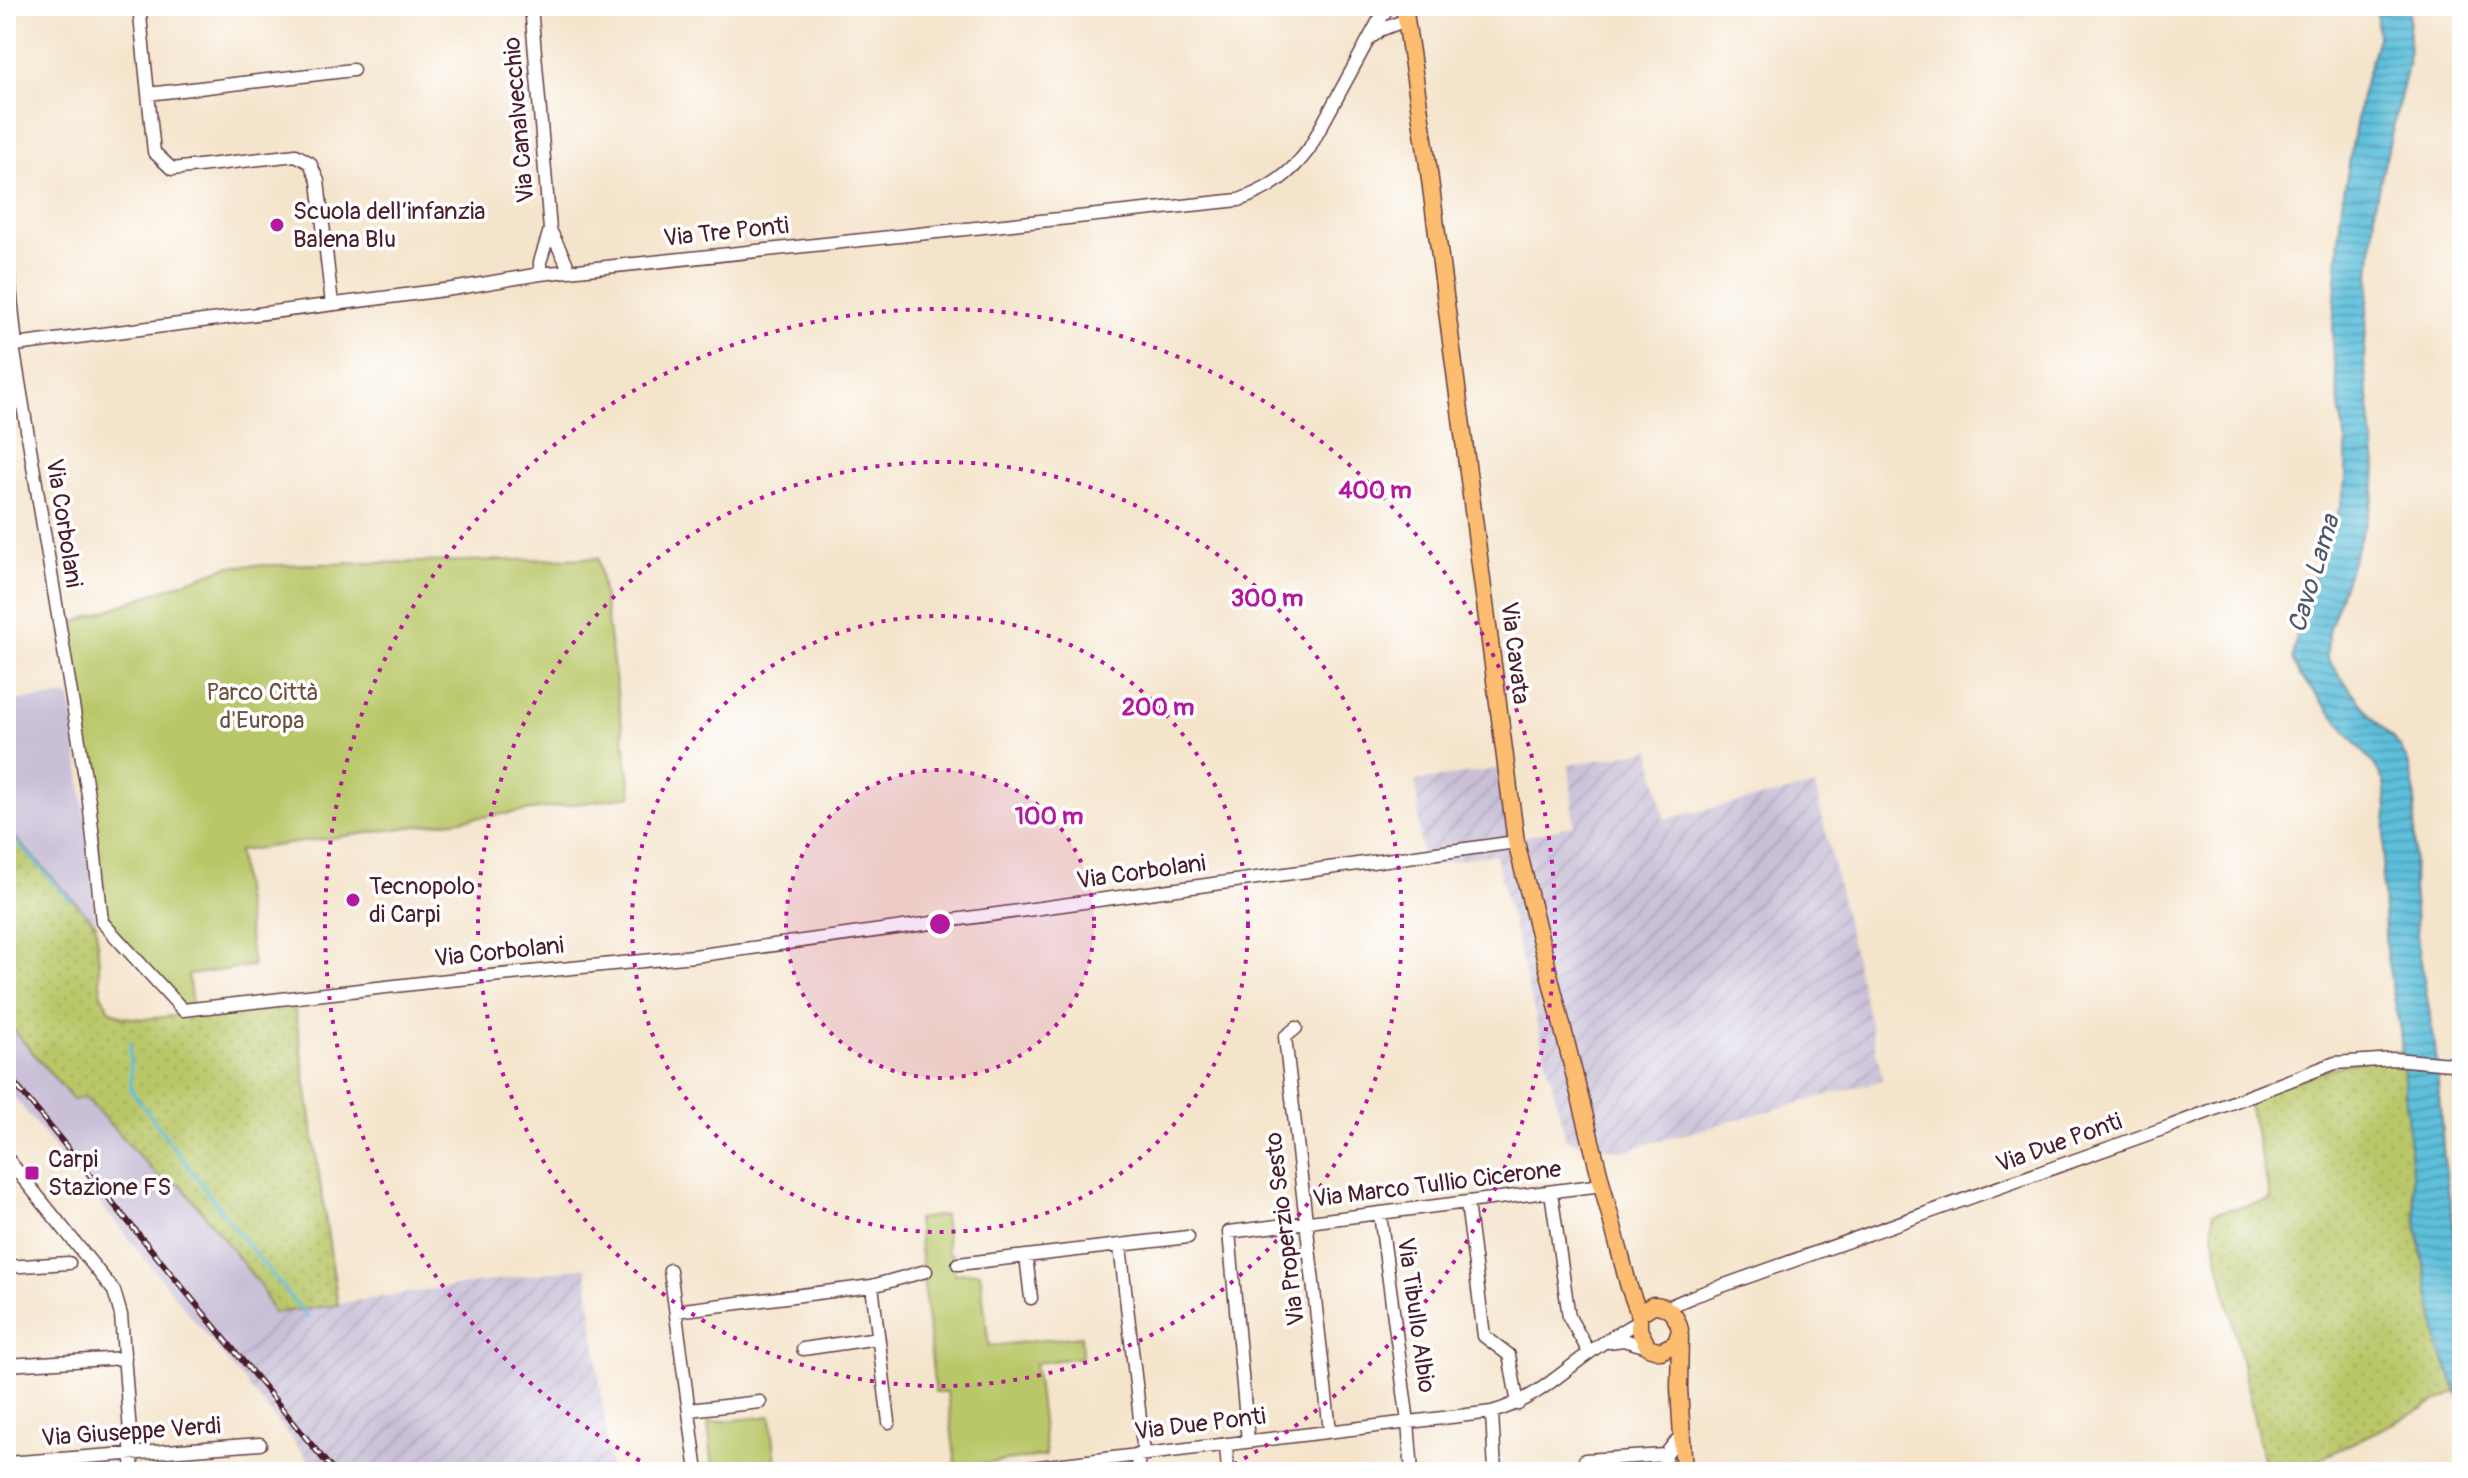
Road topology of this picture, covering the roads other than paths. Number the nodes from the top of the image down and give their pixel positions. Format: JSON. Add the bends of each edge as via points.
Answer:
{"nodes":[{"id":1,"x":139,"y":6,"type":"edge"},
{"id":2,"x":531,"y":6,"type":"edge"},
{"id":3,"x":1389,"y":6,"type":"edge"},
{"id":4,"x":1405,"y":13,"type":"edge"},
{"id":5,"x":1370,"y":38,"type":"junction"},
{"id":6,"x":353,"y":70,"type":"dead end"},
{"id":7,"x":148,"y":94,"type":"junction"},
{"id":8,"x":550,"y":230,"type":"junction"},
{"id":9,"x":6,"y":249,"type":"edge"},
{"id":10,"x":567,"y":271,"type":"junction"},
{"id":11,"x":540,"y":274,"type":"junction"},
{"id":12,"x":332,"y":304,"type":"junction"},
{"id":13,"x":12,"y":346,"type":"edge"},
{"id":14,"x":1516,"y":842,"type":"junction"},
{"id":15,"x":1296,"y":1028,"type":"dead end"},
{"id":16,"x":2462,"y":1065,"type":"edge"},
{"id":17,"x":6,"y":1157,"type":"edge"},
{"id":18,"x":1602,"y":1185,"type":"junction"},
{"id":19,"x":1551,"y":1192,"type":"junction"},
{"id":20,"x":1467,"y":1203,"type":"junction"},
{"id":21,"x":1380,"y":1214,"type":"junction"},
{"id":22,"x":1307,"y":1222,"type":"junction"},
{"id":23,"x":1188,"y":1237,"type":"dead end"},
{"id":24,"x":1120,"y":1246,"type":"junction"},
{"id":25,"x":1026,"y":1256,"type":"junction"},
{"id":26,"x":69,"y":1263,"type":"dead end"},
{"id":27,"x":958,"y":1264,"type":"dead end"},
{"id":28,"x":6,"y":1267,"type":"edge"},
{"id":29,"x":670,"y":1270,"type":"dead end"},
{"id":30,"x":926,"y":1271,"type":"dead end"},
{"id":31,"x":872,"y":1286,"type":"junction"},
{"id":32,"x":1031,"y":1298,"type":"dead end"},
{"id":33,"x":676,"y":1311,"type":"junction"},
{"id":34,"x":1654,"y":1313,"type":"junction"},
{"id":35,"x":1680,"y":1336,"type":"junction"},
{"id":36,"x":878,"y":1338,"type":"junction"},
{"id":37,"x":1595,"y":1348,"type":"junction"},
{"id":38,"x":803,"y":1349,"type":"dead end"},
{"id":39,"x":1653,"y":1349,"type":"junction"},
{"id":40,"x":125,"y":1358,"type":"junction"},
{"id":41,"x":6,"y":1365,"type":"edge"},
{"id":42,"x":1679,"y":1388,"type":"junction"},
{"id":43,"x":760,"y":1402,"type":"dead end"},
{"id":44,"x":1518,"y":1404,"type":"junction"},
{"id":45,"x":689,"y":1410,"type":"junction"},
{"id":46,"x":1492,"y":1412,"type":"junction"},
{"id":47,"x":889,"y":1422,"type":"dead end"},
{"id":48,"x":1408,"y":1422,"type":"junction"},
{"id":49,"x":1330,"y":1431,"type":"junction"},
{"id":50,"x":1683,"y":1433,"type":"junction"},
{"id":51,"x":1248,"y":1441,"type":"junction"},
{"id":52,"x":260,"y":1444,"type":"dead end"},
{"id":53,"x":1226,"y":1444,"type":"junction"},
{"id":54,"x":132,"y":1454,"type":"junction"},
{"id":55,"x":1141,"y":1454,"type":"junction"},
{"id":56,"x":1665,"y":1455,"type":"junction"},
{"id":57,"x":6,"y":1463,"type":"edge"},
{"id":58,"x":1053,"y":1468,"type":"edge"},
{"id":59,"x":133,"y":1472,"type":"edge"},
{"id":60,"x":697,"y":1472,"type":"edge"},
{"id":61,"x":998,"y":1472,"type":"edge"},
{"id":62,"x":1139,"y":1472,"type":"edge"},
{"id":63,"x":1228,"y":1472,"type":"edge"},
{"id":64,"x":1412,"y":1472,"type":"edge"},
{"id":65,"x":1495,"y":1472,"type":"edge"},
{"id":66,"x":1586,"y":1472,"type":"edge"},
{"id":67,"x":1666,"y":1472,"type":"edge"},
{"id":68,"x":1684,"y":1472,"type":"edge"}],
"edges":[{"from":1,"to":7,"type":"street"},
{"from":2,"to":8,"type":"street","name":"Via Canalvecchio"},
{"from":3,"to":5,"type":"street","name":"Via Tre Ponti"},
{"from":4,"to":5,"type":"street"},
{"from":4,"to":14,"type":"main road","name":"Via Cavata"},
{"from":5,"to":10,"type":"street","name":"Via Tre Ponti","via":[[1295,169],[1239,200]]},
{"from":6,"to":7,"type":"street"},
{"from":7,"to":12,"type":"street","via":[[154,152],[172,169],[296,155],[310,163],[318,181]]},
{"from":8,"to":10,"type":"street","name":"Via Canalvecchio"},
{"from":8,"to":11,"type":"street","name":"Via Canalvecchio"},
{"from":9,"to":13,"type":"street"},
{"from":10,"to":11,"type":"street","name":"Via Tre Ponti"},
{"from":11,"to":12,"type":"street","name":"Via Tre Ponti"},
{"from":12,"to":13,"type":"street","name":"Via Tre Ponti"},
{"from":13,"to":14,"type":"street","name":"Via Corbolani","via":[[89,801],[102,922],[183,1010],[694,956]]},
{"from":14,"to":18,"type":"main road","name":"Via Cavata"},
{"from":15,"to":22,"type":"street","name":"Via Properzio Sesto","via":[[1285,1037]]},
{"from":16,"to":34,"type":"street","name":"Via Due Ponti","via":[[2394,1059],[2335,1063]]},
{"from":17,"to":40,"type":"street","via":[[114,1291]]},
{"from":18,"to":19,"type":"street","name":"Via Marco Tullio Cicerone"},
{"from":18,"to":34,"type":"main road","name":"Via Cavata","via":[[1629,1287]]},
{"from":19,"to":20,"type":"street","name":"Via Marco Tullio Cicerone"},
{"from":19,"to":37,"type":"street","via":[[1569,1317]]},
{"from":20,"to":21,"type":"street","name":"Via Marco Tullio Cicerone"},
{"from":20,"to":44,"type":"street","via":[[1484,1336],[1509,1355]]},
{"from":21,"to":22,"type":"street","name":"Via Marco Tullio Cicerone"},
{"from":21,"to":48,"type":"street","name":"Via Tibullo Albio"},
{"from":22,"to":49,"type":"street","name":"Via Properzio Sesto"},
{"from":22,"to":51,"type":"street","name":"Via Marco Tullio Cicerone","via":[[1229,1232]]},
{"from":23,"to":24,"type":"street"},
{"from":24,"to":25,"type":"street"},
{"from":24,"to":55,"type":"street"},
{"from":25,"to":27,"type":"street"},
{"from":25,"to":32,"type":"street"},
{"from":26,"to":28,"type":"street"},
{"from":29,"to":33,"type":"street"},
{"from":30,"to":31,"type":"street"},
{"from":31,"to":33,"type":"street"},
{"from":31,"to":36,"type":"street"},
{"from":33,"to":45,"type":"street"},
{"from":34,"to":35,"type":"main road"},
{"from":34,"to":37,"type":"street","name":"Via Due Ponti"},
{"from":34,"to":39,"type":"main road","via":[[1641,1338]]},
{"from":35,"to":39,"type":"main road","via":[[1669,1348]]},
{"from":35,"to":42,"type":"main road"},
{"from":36,"to":38,"type":"street"},
{"from":36,"to":47,"type":"street"},
{"from":37,"to":39,"type":"street","via":[[1623,1340]]},
{"from":37,"to":44,"type":"street","name":"Via Due Ponti"},
{"from":39,"to":42,"type":"main road","via":[[1672,1370]]},
{"from":40,"to":41,"type":"street"},
{"from":40,"to":54,"type":"street"},
{"from":42,"to":50,"type":"main road"},
{"from":43,"to":45,"type":"street"},
{"from":44,"to":46,"type":"street","name":"Via Due Ponti"},
{"from":45,"to":60,"type":"street"},
{"from":46,"to":48,"type":"street","name":"Via Due Ponti"},
{"from":46,"to":65,"type":"street"},
{"from":48,"to":49,"type":"street","name":"Via Due Ponti"},
{"from":48,"to":64,"type":"street"},
{"from":49,"to":51,"type":"street","name":"Via Due Ponti"},
{"from":50,"to":56,"type":"street"},
{"from":50,"to":68,"type":"main road"},
{"from":51,"to":53,"type":"street","name":"Via Due Ponti"},
{"from":52,"to":54,"type":"street","name":"Via Giuseppe Verdi"},
{"from":53,"to":55,"type":"street","name":"Via Due Ponti"},
{"from":53,"to":63,"type":"street"},
{"from":54,"to":57,"type":"street","name":"Via Giuseppe Verdi"},
{"from":54,"to":59,"type":"street"},
{"from":55,"to":58,"type":"street","name":"Via Due Ponti"},
{"from":55,"to":62,"type":"street"},
{"from":56,"to":66,"type":"street","via":[[1585,1460]]},
{"from":56,"to":67,"type":"street"},
{"from":58,"to":61,"type":"street","name":"Via Due Ponti"}]}
